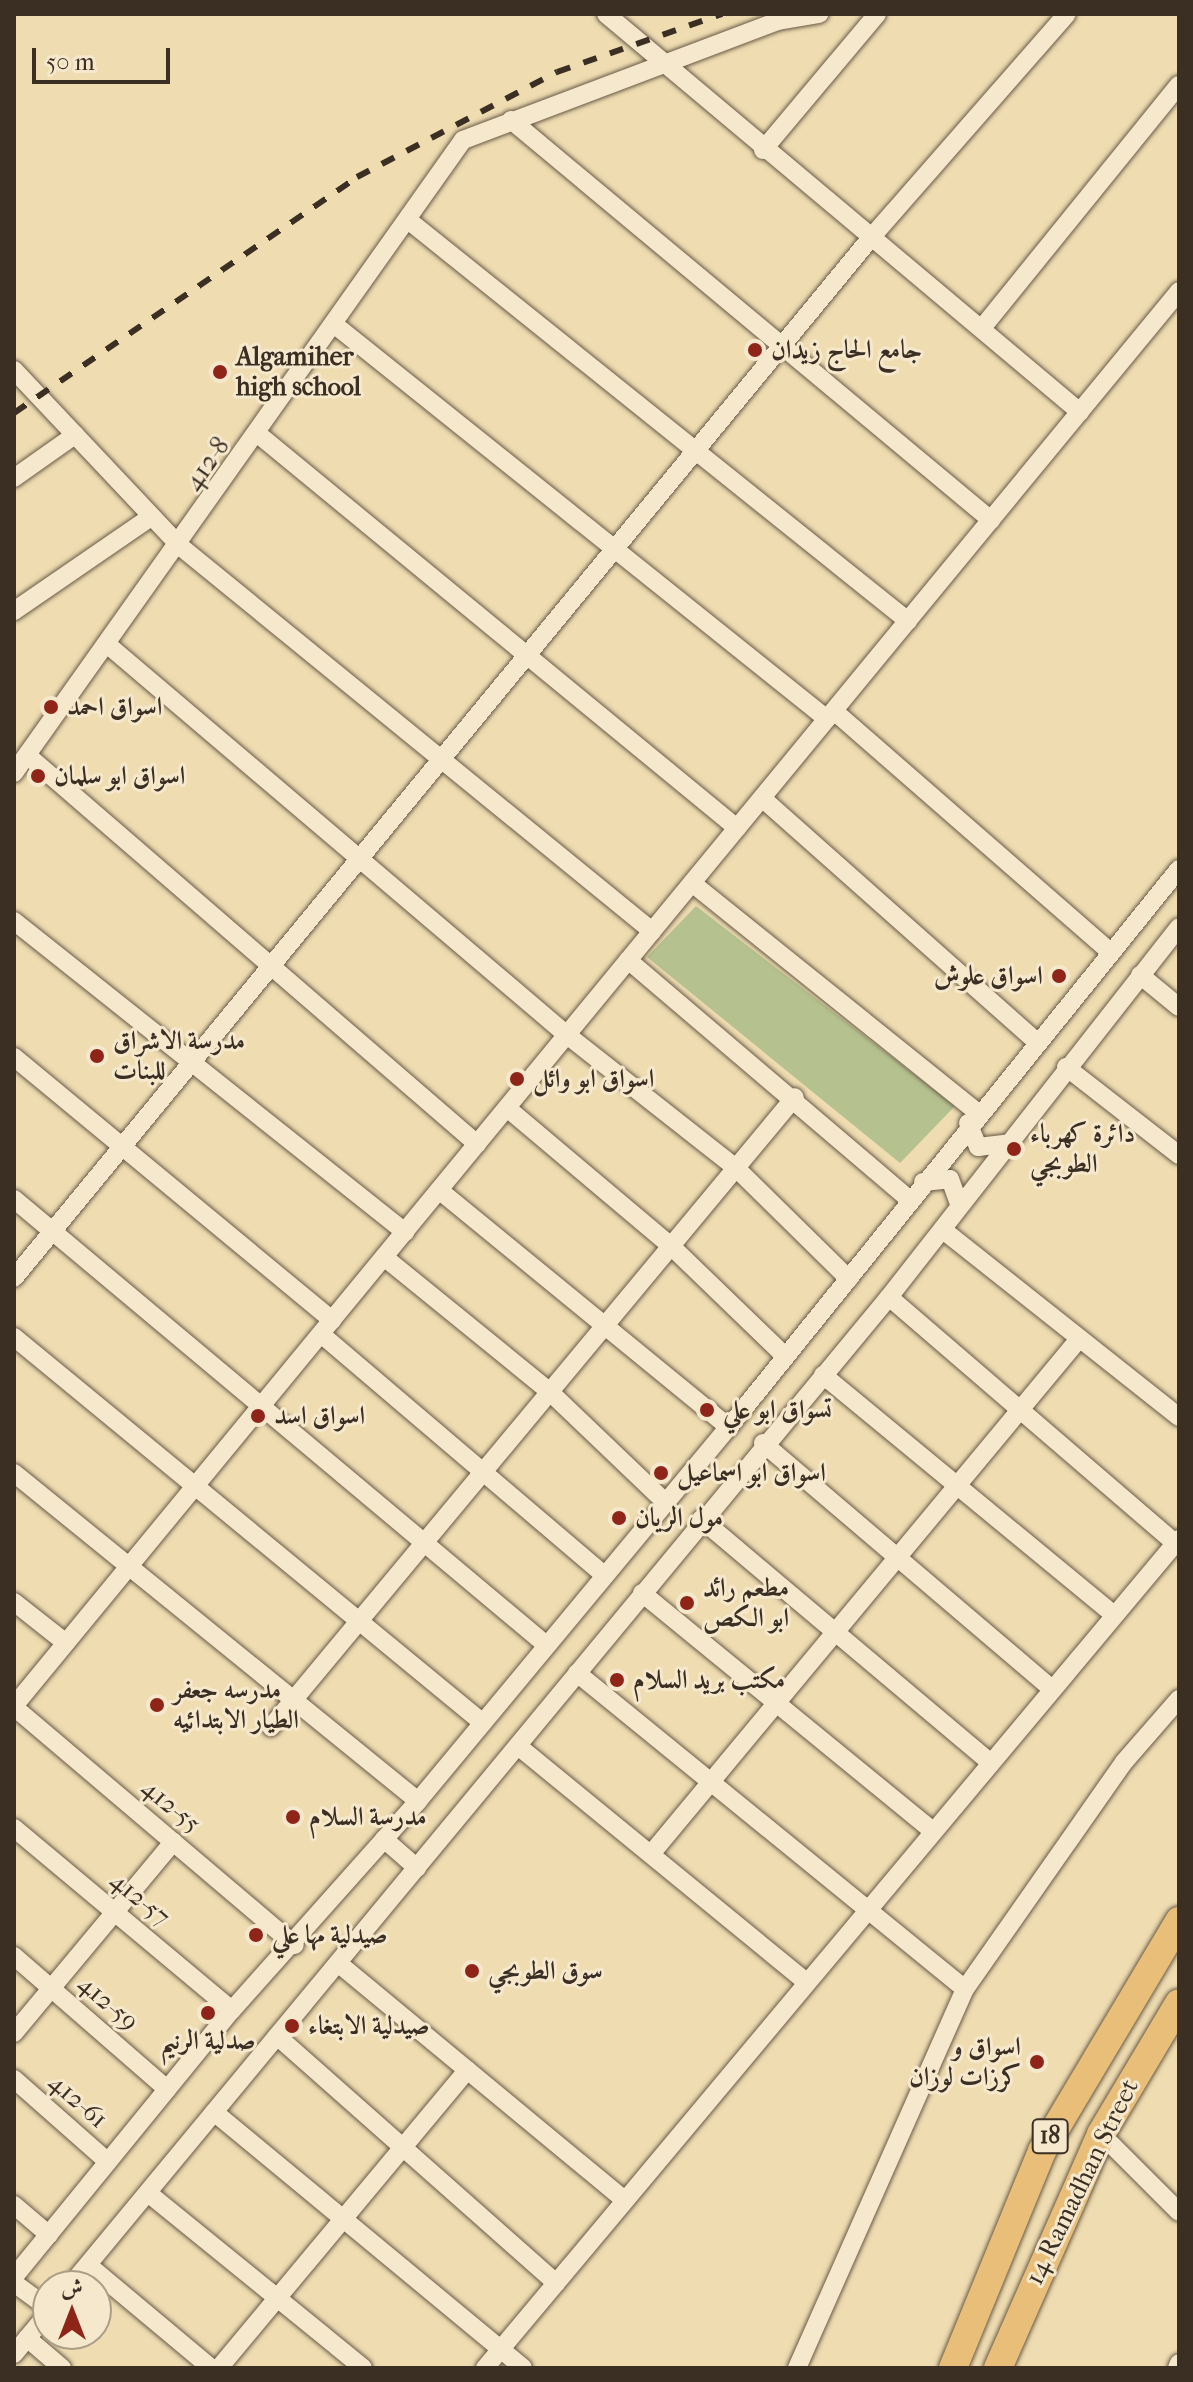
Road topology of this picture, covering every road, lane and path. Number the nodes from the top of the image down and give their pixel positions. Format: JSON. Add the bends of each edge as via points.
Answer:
{"nodes":[{"id":1,"x":606,"y":14,"type":"edge"},
{"id":2,"x":819,"y":14,"type":"edge"},
{"id":3,"x":877,"y":14,"type":"edge"},
{"id":4,"x":1067,"y":14,"type":"edge"},
{"id":5,"x":661,"y":64,"type":"junction"},
{"id":6,"x":1179,"y":85,"type":"edge"},
{"id":7,"x":511,"y":120,"type":"junction"},
{"id":8,"x":763,"y":150,"type":"junction"},
{"id":9,"x":408,"y":220,"type":"junction"},
{"id":10,"x":869,"y":240,"type":"junction"},
{"id":11,"x":1179,"y":291,"type":"edge"},
{"id":12,"x":335,"y":325,"type":"junction"},
{"id":13,"x":982,"y":328,"type":"junction"},
{"id":14,"x":784,"y":344,"type":"junction"},
{"id":15,"x":18,"y":382,"type":"edge"},
{"id":16,"x":1080,"y":412,"type":"junction"},
{"id":17,"x":75,"y":435,"type":"junction"},
{"id":18,"x":259,"y":435,"type":"junction"},
{"id":19,"x":696,"y":451,"type":"junction"},
{"id":20,"x":14,"y":478,"type":"edge"},
{"id":21,"x":151,"y":517,"type":"junction"},
{"id":22,"x":991,"y":520,"type":"junction"},
{"id":23,"x":181,"y":547,"type":"junction"},
{"id":24,"x":616,"y":548,"type":"junction"},
{"id":25,"x":14,"y":611,"type":"edge"},
{"id":26,"x":908,"y":621,"type":"junction"},
{"id":27,"x":108,"y":645,"type":"junction"},
{"id":28,"x":528,"y":654,"type":"junction"},
{"id":29,"x":830,"y":715,"type":"junction"},
{"id":30,"x":442,"y":759,"type":"junction"},
{"id":31,"x":18,"y":767,"type":"edge"},
{"id":32,"x":762,"y":798,"type":"junction"},
{"id":33,"x":737,"y":828,"type":"junction"},
{"id":34,"x":359,"y":859,"type":"junction"},
{"id":35,"x":1179,"y":869,"type":"edge"},
{"id":36,"x":692,"y":883,"type":"junction"},
{"id":37,"x":14,"y":921,"type":"edge"},
{"id":38,"x":1179,"y":927,"type":"edge"},
{"id":39,"x":652,"y":931,"type":"junction"},
{"id":40,"x":1110,"y":952,"type":"junction"},
{"id":41,"x":628,"y":960,"type":"junction"},
{"id":42,"x":270,"y":967,"type":"junction"},
{"id":43,"x":1140,"y":975,"type":"junction"},
{"id":44,"x":1179,"y":1007,"type":"edge"},
{"id":45,"x":567,"y":1035,"type":"junction"},
{"id":46,"x":1037,"y":1042,"type":"junction"},
{"id":47,"x":14,"y":1057,"type":"edge"},
{"id":48,"x":191,"y":1063,"type":"junction"},
{"id":49,"x":1066,"y":1067,"type":"junction"},
{"id":50,"x":795,"y":1097,"type":"junction"},
{"id":51,"x":507,"y":1108,"type":"junction"},
{"id":52,"x":973,"y":1118,"type":"junction"},
{"id":53,"x":477,"y":1144,"type":"junction"},
{"id":54,"x":1004,"y":1144,"type":"junction"},
{"id":55,"x":123,"y":1145,"type":"junction"},
{"id":56,"x":1179,"y":1155,"type":"edge"},
{"id":57,"x":736,"y":1168,"type":"junction"},
{"id":58,"x":923,"y":1182,"type":"junction"},
{"id":59,"x":439,"y":1190,"type":"junction"},
{"id":60,"x":14,"y":1199,"type":"edge"},
{"id":61,"x":910,"y":1200,"type":"junction"},
{"id":62,"x":959,"y":1204,"type":"junction"},
{"id":63,"x":943,"y":1230,"type":"junction"},
{"id":64,"x":52,"y":1231,"type":"junction"},
{"id":65,"x":405,"y":1232,"type":"junction"},
{"id":66,"x":671,"y":1246,"type":"junction"},
{"id":67,"x":384,"y":1257,"type":"junction"},
{"id":68,"x":14,"y":1278,"type":"edge"},
{"id":69,"x":849,"y":1279,"type":"junction"},
{"id":70,"x":889,"y":1297,"type":"junction"},
{"id":71,"x":608,"y":1322,"type":"junction"},
{"id":72,"x":326,"y":1327,"type":"junction"},
{"id":73,"x":14,"y":1337,"type":"edge"},
{"id":74,"x":1078,"y":1340,"type":"junction"},
{"id":75,"x":785,"y":1356,"type":"junction"},
{"id":76,"x":823,"y":1375,"type":"junction"},
{"id":77,"x":550,"y":1392,"type":"junction"},
{"id":78,"x":264,"y":1402,"type":"junction"},
{"id":79,"x":1020,"y":1411,"type":"junction"},
{"id":80,"x":1179,"y":1417,"type":"edge"},
{"id":81,"x":729,"y":1427,"type":"junction"},
{"id":82,"x":763,"y":1443,"type":"junction"},
{"id":83,"x":483,"y":1472,"type":"junction"},
{"id":84,"x":14,"y":1473,"type":"edge"},
{"id":85,"x":198,"y":1483,"type":"junction"},
{"id":86,"x":959,"y":1483,"type":"junction"},
{"id":87,"x":666,"y":1503,"type":"junction"},
{"id":88,"x":701,"y":1519,"type":"junction"},
{"id":89,"x":425,"y":1542,"type":"junction"},
{"id":90,"x":1178,"y":1543,"type":"edge"},
{"id":91,"x":898,"y":1558,"type":"junction"},
{"id":92,"x":129,"y":1567,"type":"junction"},
{"id":93,"x":605,"y":1576,"type":"junction"},
{"id":94,"x":642,"y":1593,"type":"junction"},
{"id":95,"x":14,"y":1602,"type":"edge"},
{"id":96,"x":1113,"y":1614,"type":"junction"},
{"id":97,"x":361,"y":1619,"type":"junction"},
{"id":98,"x":836,"y":1632,"type":"junction"},
{"id":99,"x":66,"y":1643,"type":"junction"},
{"id":100,"x":545,"y":1644,"type":"junction"},
{"id":101,"x":577,"y":1673,"type":"junction"},
{"id":102,"x":1052,"y":1689,"type":"junction"},
{"id":103,"x":295,"y":1699,"type":"junction"},
{"id":104,"x":1179,"y":1699,"type":"edge"},
{"id":105,"x":776,"y":1703,"type":"junction"},
{"id":106,"x":14,"y":1706,"type":"edge"},
{"id":107,"x":483,"y":1723,"type":"junction"},
{"id":108,"x":271,"y":1727,"type":"dead end"},
{"id":109,"x":518,"y":1746,"type":"junction"},
{"id":110,"x":990,"y":1762,"type":"junction"},
{"id":111,"x":710,"y":1783,"type":"junction"},
{"id":112,"x":418,"y":1801,"type":"junction"},
{"id":113,"x":14,"y":1828,"type":"edge"},
{"id":114,"x":932,"y":1830,"type":"junction"},
{"id":115,"x":384,"y":1839,"type":"junction"},
{"id":116,"x":173,"y":1842,"type":"junction"},
{"id":117,"x":651,"y":1854,"type":"junction"},
{"id":118,"x":417,"y":1868,"type":"junction"},
{"id":119,"x":867,"y":1907,"type":"junction"},
{"id":120,"x":115,"y":1912,"type":"junction"},
{"id":121,"x":1179,"y":1921,"type":"edge"},
{"id":122,"x":295,"y":1945,"type":"junction"},
{"id":123,"x":14,"y":1956,"type":"edge"},
{"id":124,"x":338,"y":1963,"type":"junction"},
{"id":125,"x":805,"y":1981,"type":"junction"},
{"id":126,"x":51,"y":1989,"type":"junction"},
{"id":127,"x":965,"y":1989,"type":"junction"},
{"id":128,"x":1179,"y":2003,"type":"edge"},
{"id":129,"x":232,"y":2010,"type":"junction"},
{"id":130,"x":14,"y":2033,"type":"edge"},
{"id":131,"x":277,"y":2036,"type":"junction"},
{"id":132,"x":467,"y":2070,"type":"junction"},
{"id":133,"x":14,"y":2079,"type":"edge"},
{"id":134,"x":167,"y":2089,"type":"junction"},
{"id":135,"x":214,"y":2112,"type":"junction"},
{"id":136,"x":1101,"y":2134,"type":"junction"},
{"id":137,"x":403,"y":2147,"type":"junction"},
{"id":138,"x":108,"y":2162,"type":"junction"},
{"id":139,"x":148,"y":2193,"type":"junction"},
{"id":140,"x":624,"y":2200,"type":"junction"},
{"id":141,"x":14,"y":2205,"type":"edge"},
{"id":142,"x":1179,"y":2212,"type":"edge"},
{"id":143,"x":343,"y":2219,"type":"junction"},
{"id":144,"x":49,"y":2235,"type":"junction"},
{"id":145,"x":88,"y":2265,"type":"junction"},
{"id":146,"x":84,"y":2270,"type":"edge"},
{"id":147,"x":14,"y":2280,"type":"edge"},
{"id":148,"x":556,"y":2283,"type":"junction"},
{"id":149,"x":32,"y":2296,"type":"edge"},
{"id":150,"x":277,"y":2298,"type":"junction"},
{"id":151,"x":32,"y":2331,"type":"edge"},
{"id":152,"x":27,"y":2338,"type":"junction"},
{"id":153,"x":501,"y":2349,"type":"junction"},
{"id":154,"x":14,"y":2354,"type":"edge"},
{"id":155,"x":62,"y":2368,"type":"edge"},
{"id":156,"x":211,"y":2368,"type":"edge"},
{"id":157,"x":219,"y":2368,"type":"edge"},
{"id":158,"x":363,"y":2368,"type":"edge"},
{"id":159,"x":485,"y":2368,"type":"edge"},
{"id":160,"x":523,"y":2368,"type":"edge"},
{"id":161,"x":797,"y":2368,"type":"edge"},
{"id":162,"x":953,"y":2368,"type":"edge"},
{"id":163,"x":998,"y":2368,"type":"edge"}],
"edges":[{"from":1,"to":5,"type":"street"},
{"from":2,"to":5,"type":"street"},
{"from":3,"to":8,"type":"street"},
{"from":4,"to":10,"type":"street"},
{"from":5,"to":7,"type":"street"},
{"from":5,"to":8,"type":"street"},
{"from":6,"to":13,"type":"street"},
{"from":7,"to":9,"type":"street","name":"412-8","via":[[463,140]]},
{"from":7,"to":14,"type":"street"},
{"from":8,"to":10,"type":"street"},
{"from":9,"to":12,"type":"street","name":"412-8"},
{"from":9,"to":19,"type":"street"},
{"from":10,"to":13,"type":"street"},
{"from":10,"to":14,"type":"street"},
{"from":11,"to":16,"type":"street"},
{"from":12,"to":18,"type":"street","name":"412-8"},
{"from":12,"to":24,"type":"street"},
{"from":13,"to":16,"type":"street"},
{"from":14,"to":19,"type":"street"},
{"from":14,"to":22,"type":"street"},
{"from":15,"to":17,"type":"street"},
{"from":16,"to":22,"type":"street"},
{"from":17,"to":20,"type":"street"},
{"from":17,"to":21,"type":"street"},
{"from":18,"to":23,"type":"street","name":"412-8"},
{"from":18,"to":28,"type":"street"},
{"from":19,"to":24,"type":"street"},
{"from":19,"to":26,"type":"street"},
{"from":21,"to":23,"type":"street"},
{"from":21,"to":25,"type":"street"},
{"from":22,"to":26,"type":"street"},
{"from":23,"to":27,"type":"street","name":"412-8"},
{"from":23,"to":30,"type":"street"},
{"from":24,"to":28,"type":"street"},
{"from":24,"to":29,"type":"street"},
{"from":26,"to":29,"type":"street"},
{"from":27,"to":31,"type":"street","name":"412-8"},
{"from":27,"to":34,"type":"street"},
{"from":28,"to":30,"type":"street"},
{"from":28,"to":33,"type":"street"},
{"from":29,"to":32,"type":"street"},
{"from":29,"to":40,"type":"street"},
{"from":30,"to":34,"type":"street"},
{"from":30,"to":39,"type":"street"},
{"from":31,"to":42,"type":"street"},
{"from":32,"to":33,"type":"street"},
{"from":32,"to":46,"type":"street"},
{"from":33,"to":36,"type":"street"},
{"from":34,"to":42,"type":"street"},
{"from":34,"to":45,"type":"street"},
{"from":35,"to":40,"type":"street"},
{"from":36,"to":39,"type":"street"},
{"from":36,"to":52,"type":"street"},
{"from":37,"to":48,"type":"street"},
{"from":38,"to":43,"type":"street"},
{"from":39,"to":41,"type":"street"},
{"from":40,"to":46,"type":"street"},
{"from":41,"to":45,"type":"street"},
{"from":41,"to":50,"type":"street"},
{"from":42,"to":48,"type":"street"},
{"from":42,"to":53,"type":"street"},
{"from":43,"to":44,"type":"street"},
{"from":43,"to":49,"type":"street"},
{"from":45,"to":51,"type":"street"},
{"from":45,"to":57,"type":"street"},
{"from":46,"to":52,"type":"street"},
{"from":47,"to":55,"type":"street"},
{"from":48,"to":55,"type":"street"},
{"from":48,"to":65,"type":"street"},
{"from":49,"to":54,"type":"street"},
{"from":49,"to":56,"type":"street"},
{"from":50,"to":57,"type":"street"},
{"from":50,"to":61,"type":"street"},
{"from":51,"to":53,"type":"street"},
{"from":51,"to":66,"type":"street"},
{"from":52,"to":54,"type":"street","via":[[978,1147]]},
{"from":52,"to":58,"type":"street"},
{"from":53,"to":59,"type":"street"},
{"from":54,"to":62,"type":"street"},
{"from":55,"to":64,"type":"street"},
{"from":55,"to":72,"type":"street"},
{"from":57,"to":66,"type":"street"},
{"from":57,"to":69,"type":"street"},
{"from":58,"to":61,"type":"street"},
{"from":58,"to":62,"type":"street","via":[[950,1179]]},
{"from":59,"to":65,"type":"street"},
{"from":59,"to":71,"type":"street"},
{"from":60,"to":64,"type":"street"},
{"from":61,"to":69,"type":"street"},
{"from":62,"to":63,"type":"street"},
{"from":63,"to":70,"type":"street"},
{"from":63,"to":74,"type":"street"},
{"from":64,"to":68,"type":"street"},
{"from":64,"to":78,"type":"street"},
{"from":65,"to":67,"type":"street"},
{"from":66,"to":71,"type":"street"},
{"from":66,"to":75,"type":"street"},
{"from":67,"to":72,"type":"street"},
{"from":67,"to":77,"type":"street"},
{"from":69,"to":75,"type":"street"},
{"from":70,"to":76,"type":"street"},
{"from":70,"to":79,"type":"street"},
{"from":71,"to":77,"type":"street"},
{"from":71,"to":81,"type":"street"},
{"from":72,"to":78,"type":"street"},
{"from":72,"to":83,"type":"street"},
{"from":73,"to":85,"type":"street"},
{"from":74,"to":79,"type":"street"},
{"from":74,"to":80,"type":"street"},
{"from":75,"to":81,"type":"street"},
{"from":76,"to":82,"type":"street"},
{"from":76,"to":86,"type":"street"},
{"from":77,"to":83,"type":"street"},
{"from":77,"to":87,"type":"street"},
{"from":78,"to":85,"type":"street"},
{"from":78,"to":89,"type":"street"},
{"from":79,"to":86,"type":"street"},
{"from":79,"to":90,"type":"street"},
{"from":81,"to":87,"type":"street"},
{"from":82,"to":88,"type":"street"},
{"from":82,"to":91,"type":"street"},
{"from":83,"to":89,"type":"street"},
{"from":83,"to":93,"type":"street"},
{"from":84,"to":92,"type":"street"},
{"from":85,"to":92,"type":"street"},
{"from":85,"to":97,"type":"street"},
{"from":86,"to":91,"type":"street"},
{"from":86,"to":96,"type":"street"},
{"from":87,"to":93,"type":"street"},
{"from":88,"to":94,"type":"street"},
{"from":88,"to":98,"type":"street"},
{"from":89,"to":97,"type":"street"},
{"from":89,"to":100,"type":"street"},
{"from":90,"to":96,"type":"street"},
{"from":91,"to":98,"type":"street"},
{"from":91,"to":102,"type":"street"},
{"from":92,"to":99,"type":"street"},
{"from":92,"to":103,"type":"street"},
{"from":93,"to":100,"type":"street"},
{"from":94,"to":101,"type":"street"},
{"from":94,"to":105,"type":"street"},
{"from":95,"to":99,"type":"street"},
{"from":96,"to":102,"type":"street"},
{"from":97,"to":103,"type":"street"},
{"from":97,"to":107,"type":"street"},
{"from":98,"to":105,"type":"street"},
{"from":98,"to":110,"type":"street"},
{"from":99,"to":106,"type":"street"},
{"from":100,"to":107,"type":"street"},
{"from":101,"to":109,"type":"street"},
{"from":101,"to":111,"type":"street"},
{"from":102,"to":110,"type":"street"},
{"from":103,"to":108,"type":"street"},
{"from":103,"to":112,"type":"street"},
{"from":104,"to":127,"type":"street","via":[[1108,1783]]},
{"from":105,"to":111,"type":"street"},
{"from":105,"to":114,"type":"street"},
{"from":106,"to":116,"type":"street","name":"412-55"},
{"from":107,"to":112,"type":"street"},
{"from":109,"to":117,"type":"street"},
{"from":109,"to":118,"type":"street"},
{"from":110,"to":114,"type":"street"},
{"from":111,"to":117,"type":"street"},
{"from":111,"to":119,"type":"street"},
{"from":112,"to":115,"type":"street"},
{"from":113,"to":120,"type":"street","name":"412-57"},
{"from":114,"to":119,"type":"street"},
{"from":115,"to":118,"type":"street"},
{"from":115,"to":122,"type":"street"},
{"from":116,"to":120,"type":"street"},
{"from":116,"to":122,"type":"street","name":"412-55"},
{"from":117,"to":125,"type":"street"},
{"from":118,"to":124,"type":"street"},
{"from":119,"to":125,"type":"street"},
{"from":119,"to":127,"type":"street"},
{"from":120,"to":126,"type":"street"},
{"from":120,"to":129,"type":"street","name":"412-57"},
{"from":121,"to":162,"type":"main road","name":"14 Ramadhan Street","number":"18","via":[[1042,2151]]},
{"from":122,"to":129,"type":"street"},
{"from":123,"to":126,"type":"street","name":"412-59"},
{"from":124,"to":131,"type":"street"},
{"from":124,"to":132,"type":"street"},
{"from":125,"to":140,"type":"street"},
{"from":126,"to":130,"type":"street"},
{"from":126,"to":134,"type":"street","name":"412-59"},
{"from":127,"to":161,"type":"street"},
{"from":128,"to":136,"type":"main road","name":"14 Ramadhan Street","number":"18"},
{"from":129,"to":134,"type":"street"},
{"from":131,"to":135,"type":"street"},
{"from":131,"to":137,"type":"street"},
{"from":132,"to":137,"type":"street"},
{"from":132,"to":140,"type":"street"},
{"from":133,"to":138,"type":"street","name":"412-61"},
{"from":134,"to":138,"type":"street"},
{"from":135,"to":139,"type":"street"},
{"from":135,"to":143,"type":"street"},
{"from":136,"to":142,"type":"street"},
{"from":136,"to":163,"type":"main road","name":"14 Ramadhan Street","number":"18"},
{"from":137,"to":143,"type":"street"},
{"from":137,"to":148,"type":"street"},
{"from":138,"to":144,"type":"street"},
{"from":139,"to":145,"type":"street"},
{"from":139,"to":150,"type":"street"},
{"from":140,"to":148,"type":"street"},
{"from":141,"to":144,"type":"street"},
{"from":143,"to":150,"type":"street"},
{"from":143,"to":153,"type":"street"},
{"from":144,"to":147,"type":"street"},
{"from":145,"to":146,"type":"street"},
{"from":145,"to":156,"type":"street"},
{"from":147,"to":149,"type":"street"},
{"from":148,"to":153,"type":"street"},
{"from":150,"to":157,"type":"street"},
{"from":150,"to":158,"type":"street"},
{"from":151,"to":152,"type":"street"},
{"from":152,"to":154,"type":"street"},
{"from":152,"to":155,"type":"street"},
{"from":153,"to":159,"type":"street"},
{"from":153,"to":160,"type":"street"}]}
